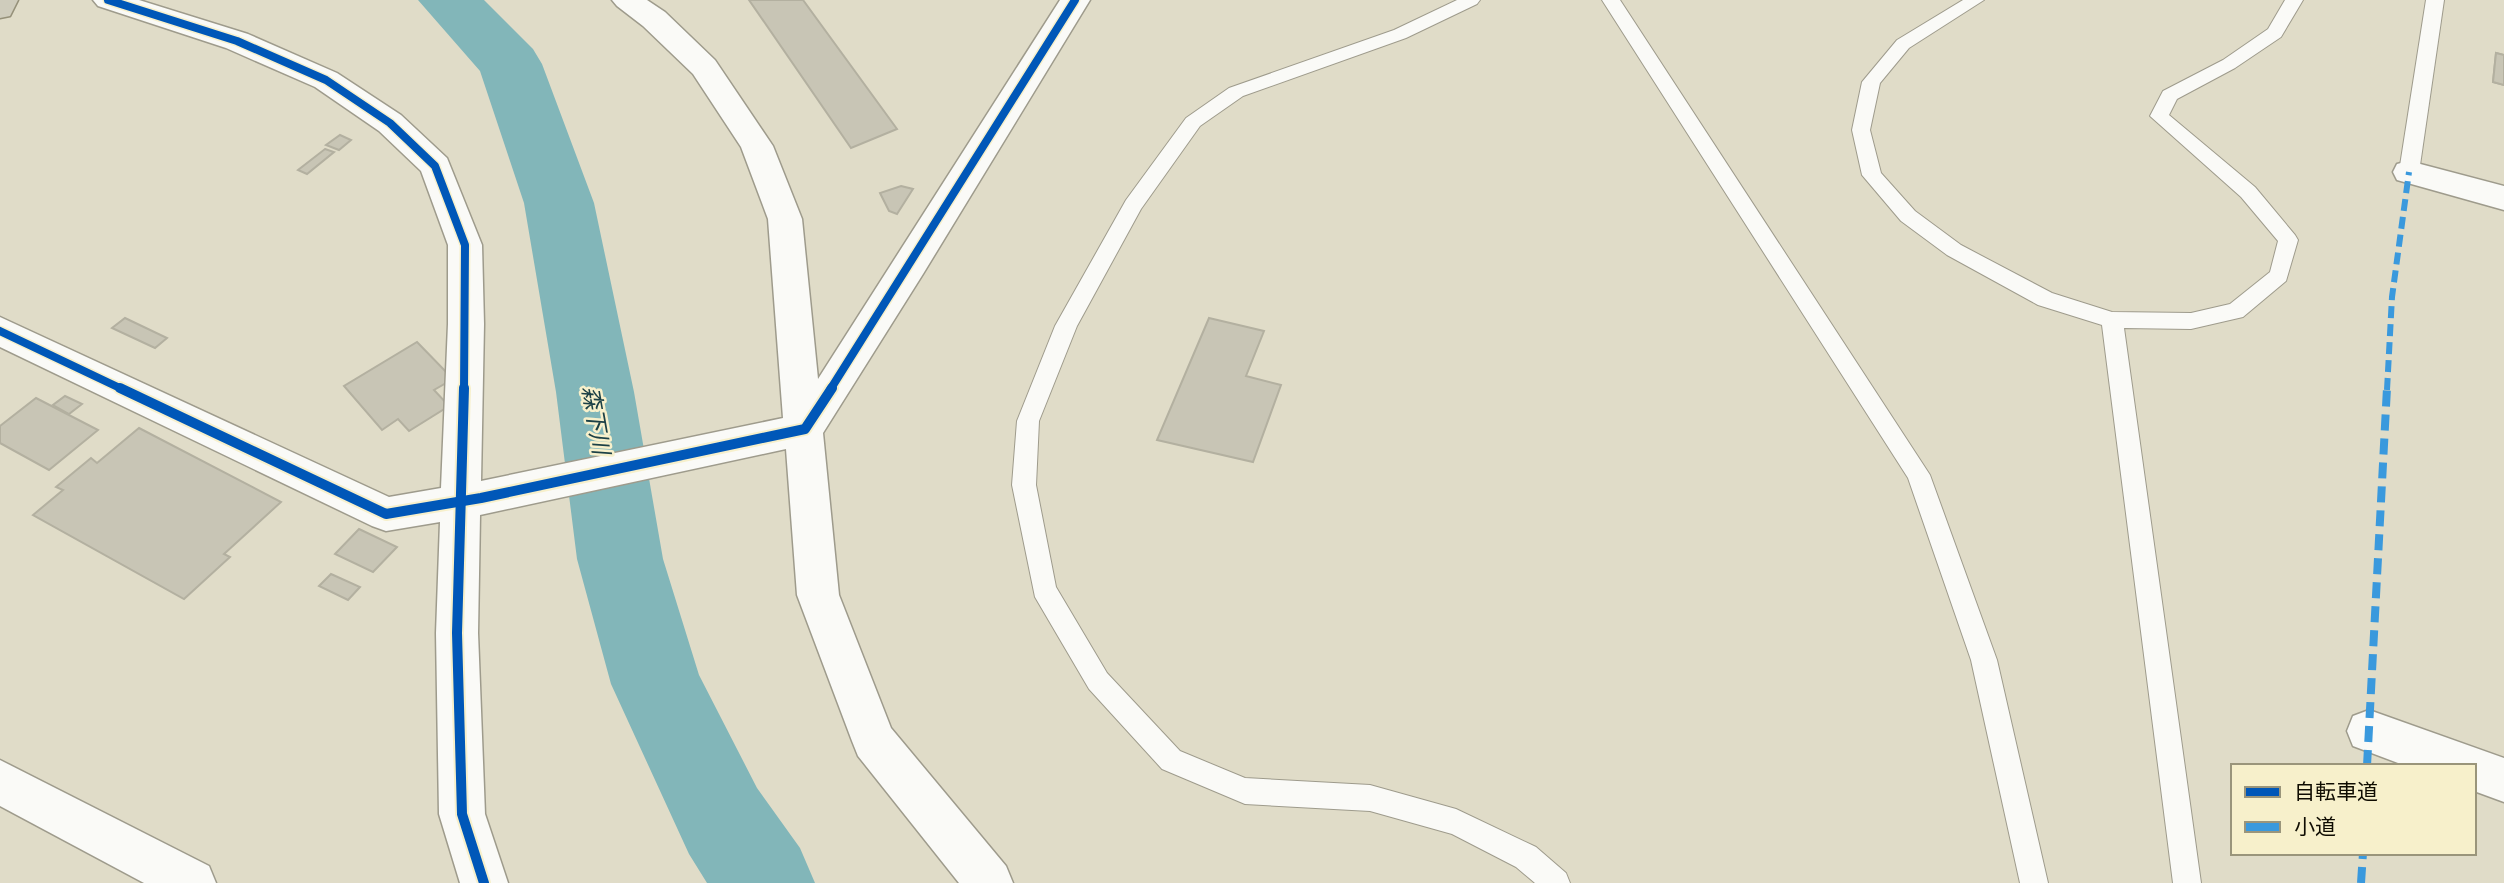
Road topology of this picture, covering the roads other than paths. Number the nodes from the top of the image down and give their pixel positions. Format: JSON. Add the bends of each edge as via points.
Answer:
{"nodes":[{"id":1,"x":3,"y":0,"type":"edge"},
{"id":2,"x":108,"y":0,"type":"edge"},
{"id":3,"x":627,"y":0,"type":"edge"},
{"id":4,"x":1075,"y":0,"type":"edge"},
{"id":5,"x":1471,"y":0,"type":"edge"},
{"id":6,"x":1612,"y":0,"type":"edge"},
{"id":7,"x":1975,"y":0,"type":"edge"},
{"id":8,"x":2294,"y":0,"type":"edge"},
{"id":9,"x":2435,"y":0,"type":"edge"},
{"id":10,"x":0,"y":9,"type":"edge"},
{"id":11,"x":2409,"y":172,"type":"joint"},
{"id":12,"x":2504,"y":198,"type":"edge"},
{"id":13,"x":2112,"y":320,"type":"junction"},
{"id":14,"x":0,"y":331,"type":"edge"},
{"id":15,"x":792,"y":431,"type":"junction"},
{"id":16,"x":471,"y":500,"type":"junction"},
{"id":17,"x":2369,"y":731,"type":"dead end"},
{"id":18,"x":2459,"y":764,"type":"edge"},
{"id":19,"x":2476,"y":770,"type":"edge"},
{"id":20,"x":2504,"y":780,"type":"edge"},
{"id":21,"x":0,"y":782,"type":"edge"},
{"id":22,"x":192,"y":883,"type":"edge"},
{"id":23,"x":484,"y":883,"type":"edge"},
{"id":24,"x":989,"y":883,"type":"edge"},
{"id":25,"x":1556,"y":883,"type":"edge"},
{"id":26,"x":2034,"y":883,"type":"edge"},
{"id":27,"x":2187,"y":883,"type":"edge"}],
"edges":[{"from":1,"to":10,"type":"highway"},
{"from":2,"to":16,"type":"street","via":[[237,41],[326,80],[390,123],[435,166],[465,245]]},
{"from":3,"to":15,"type":"street","via":[[704,67],[757,146],[785,219]]},
{"from":4,"to":15,"type":"street","via":[[911,265]]},
{"from":5,"to":25,"type":"lane","via":[[1400,34],[1236,92],[1193,122],[1133,205],[1066,326],[1027,421],[1024,485],[1044,589],[1098,681],[1171,760],[1245,791],[1370,798],[1456,822],[1526,857]]},
{"from":6,"to":26,"type":"lane","via":[[1918,475],[1984,660]]},
{"from":7,"to":13,"type":"lane","via":[[1903,44],[1871,82],[1861,131],[1872,175],[1908,216],[1954,250],[2045,299]]},
{"from":8,"to":13,"type":"lane","via":[[2275,33],[2229,64],[2170,94],[2159,116],[2248,192],[2288,240],[2279,276],[2235,311],[2191,321]]},
{"from":9,"to":11,"type":"lane"},
{"from":11,"to":12,"type":"street"},
{"from":13,"to":27,"type":"lane"},
{"from":14,"to":16,"type":"street","via":[[386,514]]},
{"from":15,"to":16,"type":"street"},
{"from":15,"to":24,"type":"street","via":[[818,595],[874,741]]},
{"from":16,"to":23,"type":"street","via":[[457,634],[462,814]]},
{"from":17,"to":18,"type":"street"},
{"from":19,"to":20,"type":"street"},
{"from":21,"to":22,"type":"street"}]}
